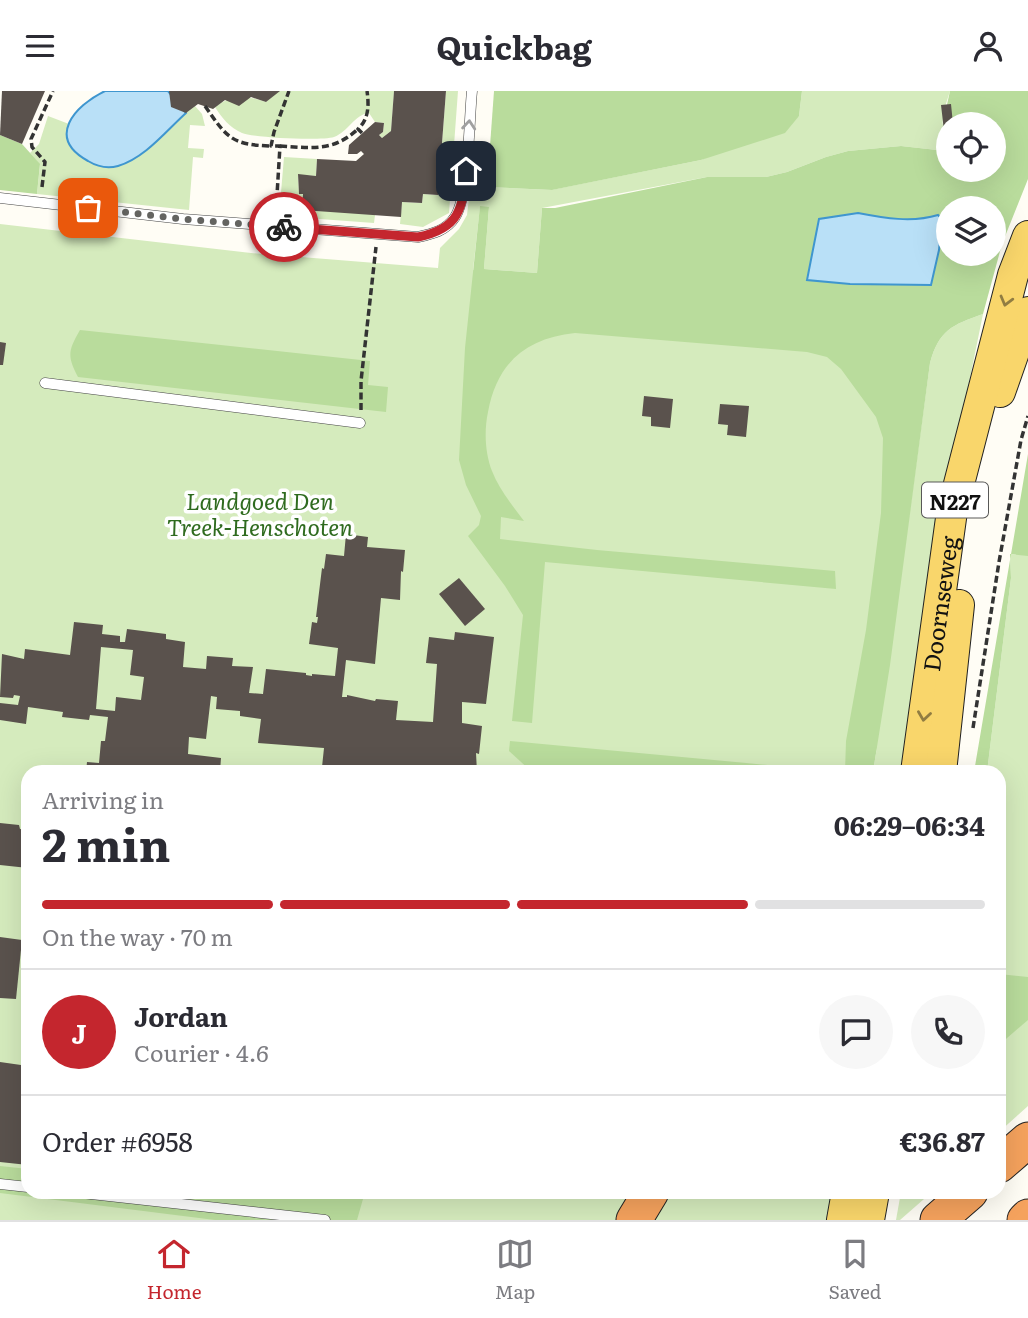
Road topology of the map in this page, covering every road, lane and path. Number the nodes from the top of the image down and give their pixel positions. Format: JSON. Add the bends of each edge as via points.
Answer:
{"nodes":[{"id":1,"x":52,"y":91,"type":"edge"},
{"id":2,"x":289,"y":91,"type":"edge"},
{"id":3,"x":367,"y":91,"type":"edge"},
{"id":4,"x":472,"y":91,"type":"edge"},
{"id":5,"x":205,"y":106,"type":"dead end"},
{"id":6,"x":358,"y":129,"type":"junction"},
{"id":7,"x":362,"y":133,"type":"dead end"},
{"id":8,"x":271,"y":146,"type":"junction"},
{"id":9,"x":280,"y":146,"type":"junction"},
{"id":10,"x":0,"y":198,"type":"edge"},
{"id":11,"x":40,"y":203,"type":"junction"},
{"id":12,"x":275,"y":226,"type":"junction"},
{"id":13,"x":376,"y":235,"type":"junction"},
{"id":14,"x":1028,"y":236,"type":"edge"},
{"id":15,"x":1028,"y":311,"type":"edge"},
{"id":16,"x":45,"y":383,"type":"dead end"},
{"id":17,"x":1028,"y":417,"type":"edge"},
{"id":18,"x":360,"y":423,"type":"joint"},
{"id":19,"x":973,"y":732,"type":"dead end"},
{"id":20,"x":917,"y":765,"type":"edge"},
{"id":21,"x":942,"y":765,"type":"edge"},
{"id":22,"x":1028,"y":1140,"type":"edge"},
{"id":23,"x":1006,"y":1159,"type":"edge"},
{"id":24,"x":0,"y":1184,"type":"edge"},
{"id":25,"x":21,"y":1186,"type":"edge"},
{"id":26,"x":136,"y":1199,"type":"edge"},
{"id":27,"x":647,"y":1199,"type":"edge"},
{"id":28,"x":846,"y":1199,"type":"edge"},
{"id":29,"x":873,"y":1199,"type":"edge"},
{"id":30,"x":962,"y":1199,"type":"edge"},
{"id":31,"x":325,"y":1220,"type":"edge"},
{"id":32,"x":634,"y":1220,"type":"edge"},
{"id":33,"x":842,"y":1220,"type":"edge"},
{"id":34,"x":869,"y":1220,"type":"edge"},
{"id":35,"x":939,"y":1220,"type":"edge"}],
"edges":[{"from":1,"to":11,"type":"path","via":[[31,139],[45,162]]},
{"from":2,"to":8,"type":"path"},
{"from":3,"to":6,"type":"path","via":[[367,116]]},
{"from":13,"to":4,"type":"lane","one_way":true,"via":[[438,233],[455,218],[463,197]]},
{"from":5,"to":8,"type":"path","via":[[235,141]]},
{"from":6,"to":7,"type":"path"},
{"from":6,"to":9,"type":"path","via":[[326,148]]},
{"from":8,"to":9,"type":"path"},
{"from":9,"to":12,"type":"path"},
{"from":10,"to":11,"type":"lane"},
{"from":11,"to":12,"type":"lane"},
{"from":12,"to":13,"type":"lane"},
{"from":13,"to":18,"type":"path"},
{"from":14,"to":20,"type":"main road","name":"Doornseweg","number":"N227","one_way":true,"via":[[1013,275],[952,511]]},
{"from":15,"to":21,"type":"main road","name":"Doornseweg","number":"N227","via":[[969,510]]},
{"from":16,"to":18,"type":"lane"},
{"from":17,"to":19,"type":"path","via":[[999,562]]},
{"from":22,"to":23,"type":"highway"},
{"from":24,"to":25,"type":"lane"},
{"from":26,"to":31,"type":"lane"},
{"from":27,"to":32,"type":"highway"},
{"from":28,"to":33,"type":"main road"},
{"from":29,"to":34,"type":"main road"},
{"from":30,"to":35,"type":"highway"}]}
